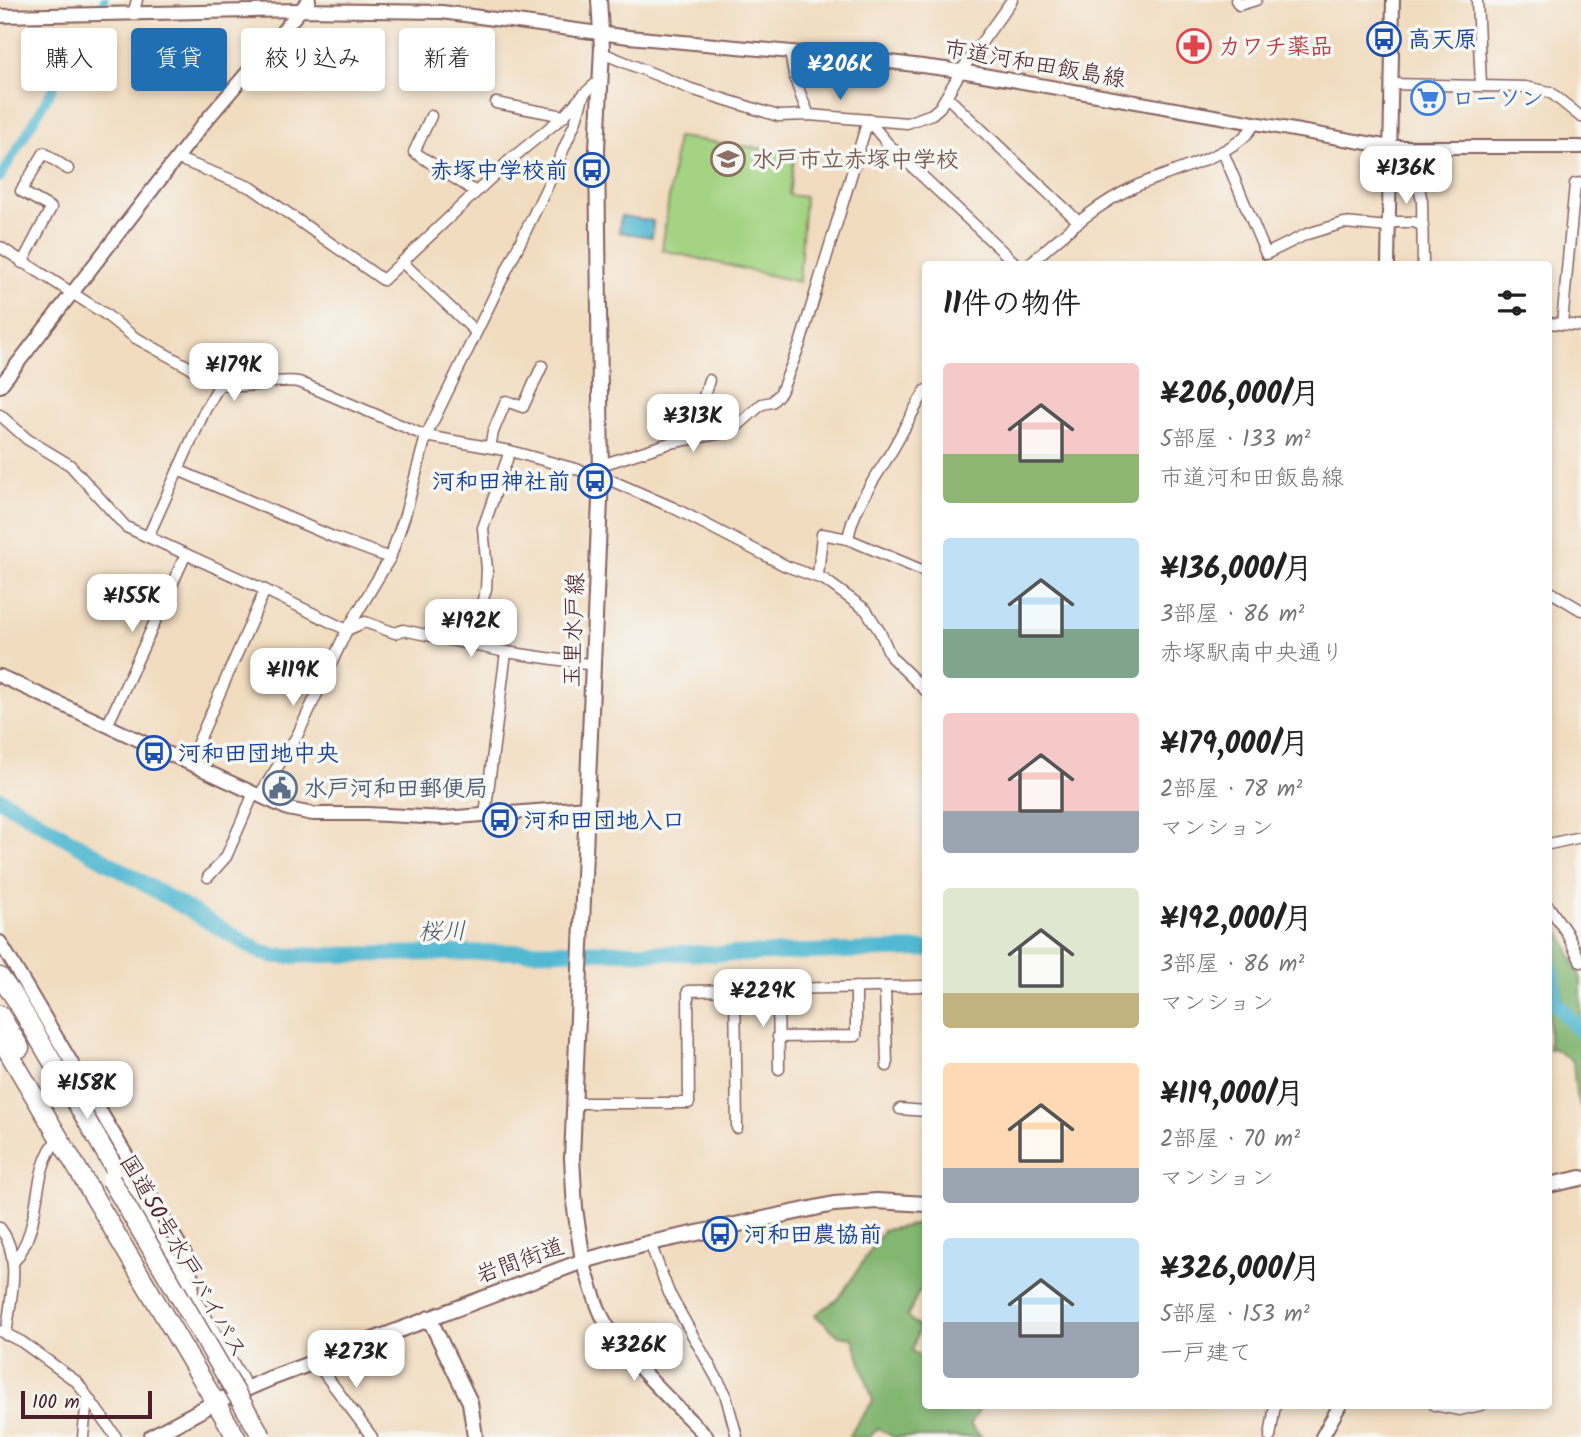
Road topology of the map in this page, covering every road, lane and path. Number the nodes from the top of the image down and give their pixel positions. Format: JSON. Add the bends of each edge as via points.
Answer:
{"nodes":[{"id":1,"x":137,"y":0,"type":"edge"},
{"id":2,"x":599,"y":0,"type":"edge"},
{"id":3,"x":1012,"y":0,"type":"edge"},
{"id":4,"x":1236,"y":0,"type":"edge"},
{"id":5,"x":1256,"y":0,"type":"edge"},
{"id":6,"x":1393,"y":0,"type":"edge"},
{"id":7,"x":1477,"y":0,"type":"edge"},
{"id":8,"x":304,"y":3,"type":"edge"},
{"id":9,"x":133,"y":14,"type":"junction"},
{"id":10,"x":0,"y":16,"type":"edge"},
{"id":11,"x":602,"y":34,"type":"junction"},
{"id":12,"x":790,"y":52,"type":"junction"},
{"id":13,"x":602,"y":53,"type":"junction"},
{"id":14,"x":961,"y":71,"type":"junction"},
{"id":15,"x":601,"y":79,"type":"junction"},
{"id":16,"x":1391,"y":84,"type":"junction"},
{"id":17,"x":1481,"y":85,"type":"junction"},
{"id":18,"x":584,"y":94,"type":"junction"},
{"id":19,"x":947,"y":97,"type":"junction"},
{"id":20,"x":496,"y":103,"type":"dead end"},
{"id":21,"x":809,"y":115,"type":"junction"},
{"id":22,"x":431,"y":116,"type":"dead end"},
{"id":23,"x":564,"y":116,"type":"junction"},
{"id":24,"x":1581,"y":117,"type":"edge"},
{"id":25,"x":868,"y":120,"type":"junction"},
{"id":26,"x":1255,"y":122,"type":"junction"},
{"id":27,"x":1390,"y":147,"type":"junction"},
{"id":28,"x":1581,"y":147,"type":"edge"},
{"id":29,"x":1223,"y":152,"type":"junction"},
{"id":30,"x":176,"y":158,"type":"junction"},
{"id":31,"x":68,"y":169,"type":"dead end"},
{"id":32,"x":1581,"y":183,"type":"edge"},
{"id":33,"x":476,"y":192,"type":"junction"},
{"id":34,"x":1079,"y":222,"type":"junction"},
{"id":35,"x":1389,"y":224,"type":"junction"},
{"id":36,"x":1423,"y":226,"type":"junction"},
{"id":37,"x":0,"y":247,"type":"edge"},
{"id":38,"x":1013,"y":261,"type":"edge"},
{"id":39,"x":1033,"y":261,"type":"edge"},
{"id":40,"x":1388,"y":261,"type":"edge"},
{"id":41,"x":1423,"y":261,"type":"edge"},
{"id":42,"x":402,"y":262,"type":"junction"},
{"id":43,"x":22,"y":263,"type":"junction"},
{"id":44,"x":72,"y":292,"type":"junction"},
{"id":45,"x":1552,"y":323,"type":"edge"},
{"id":46,"x":1562,"y":324,"type":"junction"},
{"id":47,"x":1581,"y":326,"type":"edge"},
{"id":48,"x":477,"y":332,"type":"junction"},
{"id":49,"x":542,"y":366,"type":"dead end"},
{"id":50,"x":709,"y":380,"type":"dead end"},
{"id":51,"x":220,"y":384,"type":"junction"},
{"id":52,"x":0,"y":386,"type":"edge"},
{"id":53,"x":922,"y":397,"type":"edge"},
{"id":54,"x":0,"y":415,"type":"edge"},
{"id":55,"x":426,"y":436,"type":"junction"},
{"id":56,"x":691,"y":439,"type":"junction"},
{"id":57,"x":490,"y":447,"type":"junction"},
{"id":58,"x":510,"y":451,"type":"junction"},
{"id":59,"x":178,"y":470,"type":"junction"},
{"id":60,"x":601,"y":471,"type":"junction"},
{"id":61,"x":148,"y":537,"type":"junction"},
{"id":62,"x":848,"y":538,"type":"junction"},
{"id":63,"x":186,"y":554,"type":"junction"},
{"id":64,"x":390,"y":558,"type":"junction"},
{"id":65,"x":922,"y":570,"type":"edge"},
{"id":66,"x":818,"y":576,"type":"junction"},
{"id":67,"x":265,"y":590,"type":"junction"},
{"id":68,"x":1552,"y":593,"type":"edge"},
{"id":69,"x":1581,"y":610,"type":"edge"},
{"id":70,"x":347,"y":630,"type":"junction"},
{"id":71,"x":470,"y":643,"type":"junction"},
{"id":72,"x":506,"y":652,"type":"junction"},
{"id":73,"x":594,"y":665,"type":"junction"},
{"id":74,"x":0,"y":676,"type":"edge"},
{"id":75,"x":922,"y":687,"type":"edge"},
{"id":76,"x":107,"y":726,"type":"junction"},
{"id":77,"x":189,"y":763,"type":"junction"},
{"id":78,"x":257,"y":795,"type":"junction"},
{"id":79,"x":588,"y":807,"type":"junction"},
{"id":80,"x":485,"y":815,"type":"junction"},
{"id":81,"x":1581,"y":837,"type":"edge"},
{"id":82,"x":1552,"y":843,"type":"edge"},
{"id":83,"x":208,"y":877,"type":"dead end"},
{"id":84,"x":1552,"y":911,"type":"edge"},
{"id":85,"x":0,"y":942,"type":"edge"},
{"id":86,"x":1581,"y":962,"type":"edge"},
{"id":87,"x":0,"y":977,"type":"edge"},
{"id":88,"x":922,"y":986,"type":"edge"},
{"id":89,"x":885,"y":987,"type":"junction"},
{"id":90,"x":856,"y":988,"type":"junction"},
{"id":91,"x":778,"y":989,"type":"junction"},
{"id":92,"x":0,"y":990,"type":"edge"},
{"id":93,"x":735,"y":990,"type":"junction"},
{"id":94,"x":0,"y":1015,"type":"edge"},
{"id":95,"x":778,"y":1037,"type":"junction"},
{"id":96,"x":0,"y":1038,"type":"edge"},
{"id":97,"x":887,"y":1066,"type":"dead end"},
{"id":98,"x":779,"y":1069,"type":"dead end"},
{"id":99,"x":575,"y":1103,"type":"junction"},
{"id":100,"x":900,"y":1109,"type":"dead end"},
{"id":101,"x":922,"y":1111,"type":"edge"},
{"id":102,"x":737,"y":1128,"type":"dead end"},
{"id":103,"x":59,"y":1137,"type":"junction"},
{"id":104,"x":1581,"y":1178,"type":"edge"},
{"id":105,"x":106,"y":1182,"type":"junction"},
{"id":106,"x":1552,"y":1184,"type":"edge"},
{"id":107,"x":922,"y":1204,"type":"edge"},
{"id":108,"x":0,"y":1228,"type":"edge"},
{"id":109,"x":650,"y":1243,"type":"junction"},
{"id":110,"x":583,"y":1261,"type":"junction"},
{"id":111,"x":13,"y":1263,"type":"junction"},
{"id":112,"x":191,"y":1296,"type":"junction"},
{"id":113,"x":429,"y":1318,"type":"junction"},
{"id":114,"x":2,"y":1335,"type":"edge"},
{"id":115,"x":315,"y":1361,"type":"junction"},
{"id":116,"x":244,"y":1390,"type":"junction"},
{"id":117,"x":87,"y":1399,"type":"junction"},
{"id":118,"x":216,"y":1402,"type":"junction"},
{"id":119,"x":1274,"y":1409,"type":"edge"},
{"id":120,"x":1338,"y":1409,"type":"edge"},
{"id":121,"x":83,"y":1437,"type":"edge"},
{"id":122,"x":116,"y":1437,"type":"edge"},
{"id":123,"x":151,"y":1437,"type":"edge"},
{"id":124,"x":236,"y":1437,"type":"edge"},
{"id":125,"x":248,"y":1437,"type":"edge"},
{"id":126,"x":262,"y":1437,"type":"edge"},
{"id":127,"x":272,"y":1437,"type":"edge"},
{"id":128,"x":372,"y":1437,"type":"edge"},
{"id":129,"x":475,"y":1437,"type":"edge"},
{"id":130,"x":707,"y":1437,"type":"edge"},
{"id":131,"x":737,"y":1437,"type":"edge"},
{"id":132,"x":1270,"y":1437,"type":"edge"},
{"id":133,"x":1322,"y":1437,"type":"edge"}],
"edges":[{"from":1,"to":9,"type":"street"},
{"from":2,"to":11,"type":"main road","name":"玉里水戸線"},
{"from":3,"to":14,"type":"street"},
{"from":4,"to":5,"type":"street","via":[[1239,5]]},
{"from":6,"to":16,"type":"street"},
{"from":7,"to":17,"type":"street"},
{"from":8,"to":9,"type":"street","name":"市道河和田飯島線"},
{"from":8,"to":11,"type":"street","name":"市道河和田飯島線","via":[[442,12]]},
{"from":8,"to":30,"type":"street"},
{"from":9,"to":10,"type":"street","name":"市道河和田飯島線"},
{"from":11,"to":12,"type":"street","name":"市道河和田飯島線"},
{"from":11,"to":13,"type":"main road","name":"玉里水戸線"},
{"from":12,"to":14,"type":"street","name":"市道河和田飯島線"},
{"from":12,"to":21,"type":"street","via":[[798,92]]},
{"from":13,"to":15,"type":"main road","name":"玉里水戸線"},
{"from":13,"to":21,"type":"street","via":[[740,106],[778,116]]},
{"from":14,"to":19,"type":"street"},
{"from":14,"to":26,"type":"street","name":"市道河和田飯島線"},
{"from":15,"to":18,"type":"street"},
{"from":15,"to":60,"type":"main road","name":"玉里水戸線","via":[[597,149]]},
{"from":16,"to":17,"type":"street"},
{"from":16,"to":27,"type":"street"},
{"from":17,"to":24,"type":"street","via":[[1550,92]]},
{"from":18,"to":23,"type":"street"},
{"from":18,"to":48,"type":"street","via":[[547,187]]},
{"from":19,"to":25,"type":"street","via":[[932,114],[907,123]]},
{"from":19,"to":34,"type":"street"},
{"from":20,"to":23,"type":"street"},
{"from":21,"to":25,"type":"street"},
{"from":22,"to":33,"type":"street","via":[[414,152]]},
{"from":23,"to":33,"type":"street"},
{"from":25,"to":38,"type":"street"},
{"from":25,"to":56,"type":"street","via":[[781,392],[732,431]]},
{"from":26,"to":27,"type":"street","name":"市道河和田飯島線"},
{"from":26,"to":29,"type":"street","via":[[1251,131]]},
{"from":27,"to":28,"type":"street","name":"市道河和田飯島線"},
{"from":27,"to":35,"type":"street"},
{"from":27,"to":36,"type":"street","via":[[1413,162]]},
{"from":29,"to":34,"type":"street","via":[[1132,188]]},
{"from":29,"to":35,"type":"street","via":[[1266,254],[1344,223]]},
{"from":30,"to":42,"type":"street","via":[[253,188],[383,280]]},
{"from":30,"to":44,"type":"street"},
{"from":31,"to":43,"type":"street","via":[[44,153],[21,191],[51,208]]},
{"from":32,"to":46,"type":"street","via":[[1575,184]]},
{"from":33,"to":42,"type":"street"},
{"from":34,"to":39,"type":"street"},
{"from":35,"to":36,"type":"street"},
{"from":35,"to":40,"type":"street"},
{"from":36,"to":41,"type":"street"},
{"from":37,"to":43,"type":"street"},
{"from":42,"to":48,"type":"street"},
{"from":43,"to":44,"type":"street"},
{"from":44,"to":51,"type":"street","via":[[134,337]]},
{"from":44,"to":52,"type":"street"},
{"from":45,"to":46,"type":"street"},
{"from":46,"to":47,"type":"street"},
{"from":48,"to":55,"type":"street"},
{"from":49,"to":57,"type":"street","via":[[523,407],[506,401]]},
{"from":50,"to":56,"type":"street"},
{"from":51,"to":55,"type":"street","via":[[299,382]]},
{"from":51,"to":59,"type":"street"},
{"from":53,"to":62,"type":"street","via":[[868,488]]},
{"from":54,"to":61,"type":"street","via":[[27,439],[70,465],[126,527]]},
{"from":55,"to":57,"type":"street"},
{"from":55,"to":64,"type":"street"},
{"from":56,"to":60,"type":"street"},
{"from":57,"to":58,"type":"street"},
{"from":58,"to":60,"type":"street"},
{"from":58,"to":71,"type":"street","via":[[483,528],[486,589]]},
{"from":59,"to":61,"type":"street"},
{"from":59,"to":64,"type":"street"},
{"from":60,"to":66,"type":"street","via":[[786,566]]},
{"from":60,"to":73,"type":"main road","name":"玉里水戸線"},
{"from":61,"to":63,"type":"street"},
{"from":62,"to":65,"type":"street"},
{"from":62,"to":66,"type":"street","via":[[822,534]]},
{"from":63,"to":67,"type":"street"},
{"from":63,"to":76,"type":"street"},
{"from":64,"to":70,"type":"street"},
{"from":66,"to":75,"type":"street","via":[[866,610],[891,657]]},
{"from":67,"to":70,"type":"street"},
{"from":67,"to":77,"type":"street"},
{"from":68,"to":69,"type":"street"},
{"from":70,"to":71,"type":"street","via":[[365,622],[395,633],[403,630]]},
{"from":70,"to":78,"type":"street","via":[[297,736]]},
{"from":71,"to":72,"type":"street"},
{"from":72,"to":73,"type":"street"},
{"from":72,"to":80,"type":"street"},
{"from":73,"to":79,"type":"main road","name":"玉里水戸線"},
{"from":74,"to":76,"type":"street"},
{"from":76,"to":77,"type":"street"},
{"from":77,"to":78,"type":"street"},
{"from":78,"to":80,"type":"street","via":[[313,814]]},
{"from":78,"to":83,"type":"street","via":[[226,857]]},
{"from":79,"to":80,"type":"street"},
{"from":79,"to":99,"type":"main road","name":"玉里水戸線"},
{"from":81,"to":82,"type":"street"},
{"from":84,"to":86,"type":"street"},
{"from":85,"to":112,"type":"street","via":[[185,1254],[193,1281]]},
{"from":87,"to":112,"type":"highway"},
{"from":88,"to":89,"type":"street"},
{"from":89,"to":90,"type":"street"},
{"from":89,"to":97,"type":"street"},
{"from":90,"to":91,"type":"street"},
{"from":90,"to":95,"type":"street","via":[[856,1036]]},
{"from":91,"to":93,"type":"street"},
{"from":91,"to":95,"type":"street"},
{"from":92,"to":105,"type":"highway","name":"国道50号水戸バイパス"},
{"from":93,"to":99,"type":"street","via":[[688,991],[689,1103]]},
{"from":93,"to":102,"type":"street"},
{"from":94,"to":105,"type":"highway","name":"国道50号水戸バイパス"},
{"from":95,"to":98,"type":"street"},
{"from":96,"to":103,"type":"highway"},
{"from":99,"to":110,"type":"main road","name":"玉里水戸線","via":[[573,1181]]},
{"from":100,"to":101,"type":"street"},
{"from":103,"to":111,"type":"street","via":[[50,1147],[38,1186],[32,1230]]},
{"from":103,"to":118,"type":"highway"},
{"from":104,"to":106,"type":"main road"},
{"from":105,"to":125,"type":"highway","name":"国道50号水戸バイパス"},
{"from":105,"to":126,"type":"highway","name":"国道50号水戸バイパス","bridge":true},
{"from":107,"to":109,"type":"main road","name":"岩間街道","via":[[849,1202]]},
{"from":108,"to":111,"type":"street","via":[[12,1250]]},
{"from":109,"to":110,"type":"main road","name":"岩間街道"},
{"from":109,"to":131,"type":"street","via":[[670,1293],[725,1393]]},
{"from":110,"to":113,"type":"main road","name":"岩間街道"},
{"from":110,"to":130,"type":"street","via":[[608,1327]]},
{"from":111,"to":114,"type":"street"},
{"from":112,"to":116,"type":"highway"},
{"from":113,"to":115,"type":"main road","name":"岩間街道"},
{"from":113,"to":129,"type":"main road","via":[[470,1402]]},
{"from":114,"to":117,"type":"street","via":[[22,1342],[64,1371],[78,1382]]},
{"from":115,"to":116,"type":"main road","name":"岩間街道"},
{"from":115,"to":128,"type":"street"},
{"from":116,"to":118,"type":"main road","name":"岩間街道"},
{"from":116,"to":127,"type":"highway"},
{"from":117,"to":121,"type":"street"},
{"from":117,"to":122,"type":"street"},
{"from":118,"to":123,"type":"main road","name":"岩間街道"},
{"from":118,"to":124,"type":"highway"},
{"from":119,"to":132,"type":"street"},
{"from":120,"to":133,"type":"street"}]}
